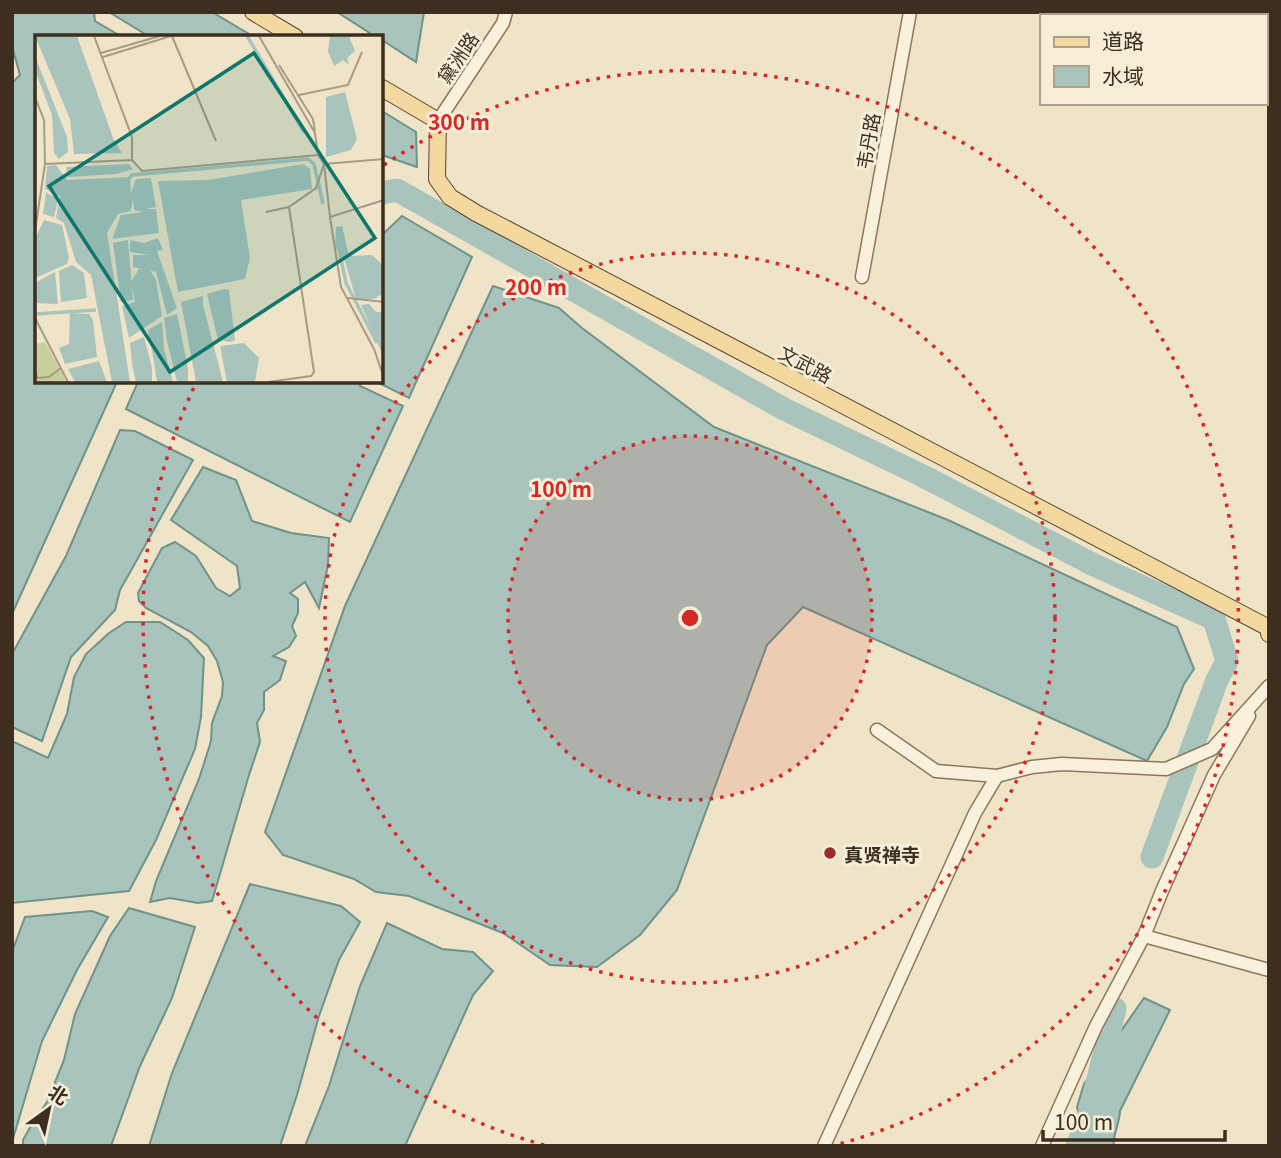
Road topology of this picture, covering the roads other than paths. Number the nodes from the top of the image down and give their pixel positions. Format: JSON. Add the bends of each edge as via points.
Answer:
{"nodes":[{"id":1,"x":253,"y":12,"type":"edge"},
{"id":2,"x":506,"y":12,"type":"edge"},
{"id":3,"x":910,"y":12,"type":"edge"},
{"id":4,"x":292,"y":35,"type":"edge"},
{"id":5,"x":383,"y":89,"type":"edge"},
{"id":6,"x":438,"y":121,"type":"junction"},
{"id":7,"x":862,"y":277,"type":"dead end"},
{"id":8,"x":1269,"y":628,"type":"edge"},
{"id":9,"x":1269,"y":634,"type":"edge"},
{"id":10,"x":1269,"y":686,"type":"edge"},
{"id":11,"x":877,"y":730,"type":"dead end"},
{"id":12,"x":997,"y":776,"type":"junction"},
{"id":13,"x":1144,"y":936,"type":"junction"},
{"id":14,"x":1269,"y":970,"type":"edge"},
{"id":15,"x":824,"y":1146,"type":"edge"},
{"id":16,"x":1042,"y":1146,"type":"edge"}],
"edges":[{"from":1,"to":4,"type":"main road"},
{"from":2,"to":6,"type":"street","name":"黛洲路"},
{"from":3,"to":7,"type":"street","name":"韦丹路"},
{"from":5,"to":6,"type":"main road"},
{"from":6,"to":8,"type":"main road","name":"文武路","via":[[437,179],[450,197],[476,213]]},
{"from":8,"to":9,"type":"main road","name":"文武路"},
{"from":10,"to":12,"type":"street","via":[[1212,749],[1166,769],[1062,764]]},
{"from":10,"to":13,"type":"street","via":[[1214,775]]},
{"from":11,"to":12,"type":"street","via":[[936,771]]},
{"from":12,"to":15,"type":"street","via":[[975,813]]},
{"from":13,"to":14,"type":"street"},
{"from":13,"to":16,"type":"street","via":[[1096,1026]]}]}
